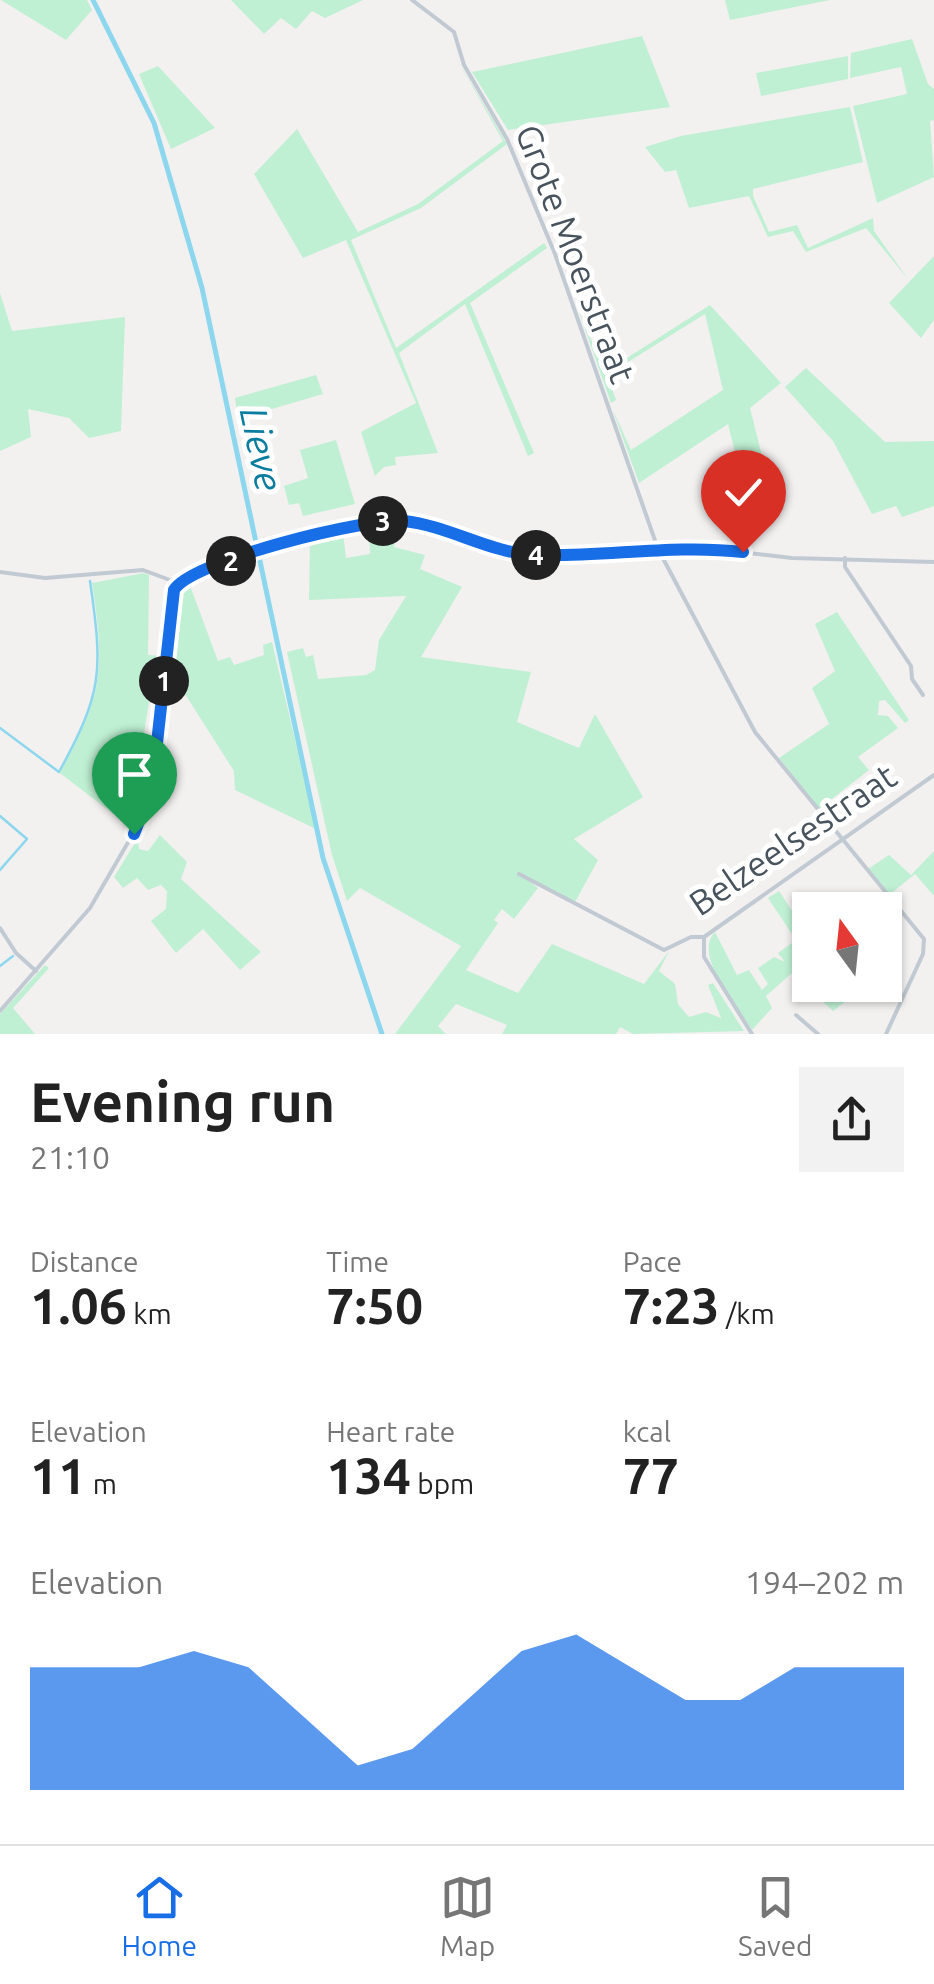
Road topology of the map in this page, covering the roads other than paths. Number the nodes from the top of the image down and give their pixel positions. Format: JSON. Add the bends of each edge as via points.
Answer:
{"nodes":[{"id":1,"x":412,"y":0,"type":"edge"},
{"id":2,"x":658,"y":549,"type":"junction"},
{"id":3,"x":845,"y":558,"type":"junction"},
{"id":4,"x":934,"y":562,"type":"edge"},
{"id":5,"x":0,"y":572,"type":"edge"},
{"id":6,"x":178,"y":583,"type":"junction"},
{"id":7,"x":923,"y":696,"type":"dead end"},
{"id":8,"x":934,"y":775,"type":"edge"},
{"id":9,"x":843,"y":842,"type":"junction"},
{"id":10,"x":519,"y":874,"type":"dead end"},
{"id":11,"x":0,"y":932,"type":"edge"},
{"id":12,"x":704,"y":937,"type":"junction"},
{"id":13,"x":36,"y":971,"type":"junction"},
{"id":14,"x":0,"y":1011,"type":"edge"},
{"id":15,"x":796,"y":1015,"type":"dead end"},
{"id":16,"x":752,"y":1034,"type":"edge"},
{"id":17,"x":818,"y":1034,"type":"edge"},
{"id":18,"x":886,"y":1034,"type":"edge"}],
"edges":[{"from":1,"to":2,"type":"street","name":"Grote Moerstraat","via":[[454,32],[464,65],[508,139]]},
{"from":2,"to":3,"type":"street"},
{"from":2,"to":6,"type":"street","via":[[533,555],[391,521],[322,532]]},
{"from":2,"to":9,"type":"street","name":"Grote Moerstraat","via":[[754,732]]},
{"from":3,"to":4,"type":"street"},
{"from":3,"to":7,"type":"street","via":[[913,668]]},
{"from":5,"to":6,"type":"street","via":[[45,578],[143,570]]},
{"from":6,"to":13,"type":"street","via":[[148,808],[90,908]]},
{"from":8,"to":9,"type":"street","name":"Belzeelsestraat"},
{"from":9,"to":12,"type":"street","name":"Belzeelsestraat"},
{"from":9,"to":18,"type":"street","name":"Grote Moerstraat","via":[[925,943]]},
{"from":10,"to":12,"type":"street","name":"Belzeelsestraat","via":[[657,948]]},
{"from":11,"to":13,"type":"street"},
{"from":12,"to":16,"type":"street","via":[[704,957]]},
{"from":13,"to":14,"type":"street"},
{"from":15,"to":17,"type":"street"}]}
